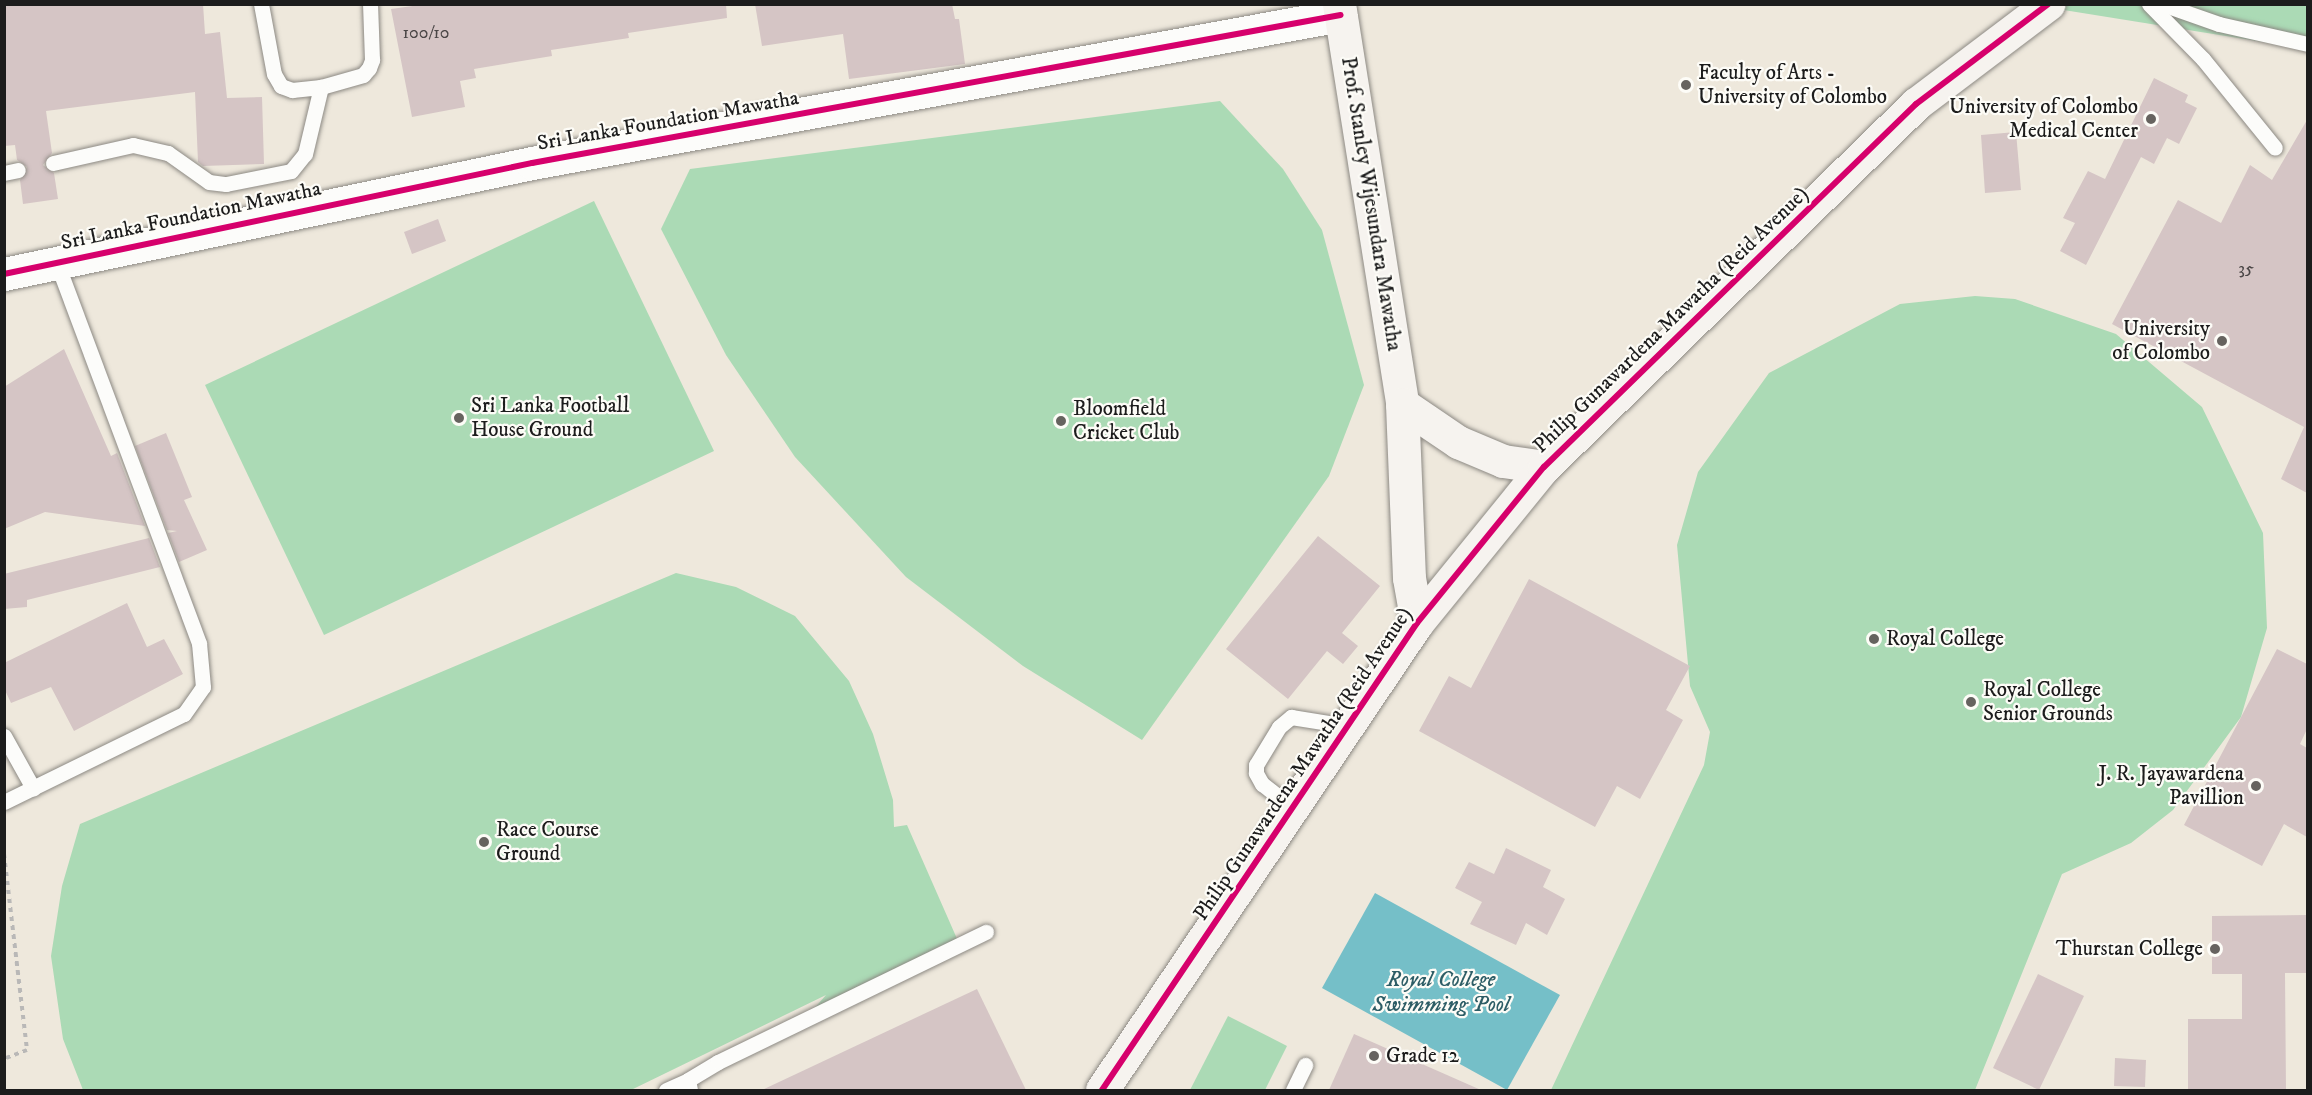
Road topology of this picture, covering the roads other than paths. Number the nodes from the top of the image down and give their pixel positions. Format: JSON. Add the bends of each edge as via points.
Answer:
{"nodes":[{"id":1,"x":261,"y":4,"type":"edge"},
{"id":2,"x":370,"y":4,"type":"edge"},
{"id":3,"x":2149,"y":4,"type":"edge"},
{"id":4,"x":2162,"y":4,"type":"edge"},
{"id":5,"x":2046,"y":5,"type":"edge"},
{"id":6,"x":1340,"y":10,"type":"edge"},
{"id":7,"x":2307,"y":44,"type":"edge"},
{"id":8,"x":321,"y":87,"type":"junction"},
{"id":9,"x":2275,"y":148,"type":"dead end"},
{"id":10,"x":53,"y":163,"type":"dead end"},
{"id":11,"x":56,"y":261,"type":"junction"},
{"id":12,"x":4,"y":274,"type":"edge"},
{"id":13,"x":1402,"y":404,"type":"junction"},
{"id":14,"x":1544,"y":467,"type":"junction"},
{"id":15,"x":1417,"y":622,"type":"junction"},
{"id":16,"x":1348,"y":726,"type":"junction"},
{"id":17,"x":4,"y":736,"type":"edge"},
{"id":18,"x":33,"y":789,"type":"junction"},
{"id":19,"x":4,"y":801,"type":"edge"},
{"id":20,"x":1293,"y":808,"type":"junction"},
{"id":21,"x":986,"y":932,"type":"dead end"},
{"id":22,"x":1305,"y":1065,"type":"dead end"},
{"id":23,"x":689,"y":1085,"type":"edge"},
{"id":24,"x":666,"y":1090,"type":"edge"},
{"id":25,"x":1102,"y":1090,"type":"edge"},
{"id":26,"x":1293,"y":1090,"type":"edge"}],
"edges":[{"from":1,"to":8,"type":"lane","via":[[274,74],[281,86],[292,90]]},
{"from":2,"to":8,"type":"lane","via":[[369,68],[363,75]]},
{"from":3,"to":9,"type":"lane","via":[[2203,59]]},
{"from":4,"to":7,"type":"lane","via":[[2219,24]]},
{"from":5,"to":14,"type":"main road","name":"Philip Gunawardena Mawatha (Reid Avenue)","via":[[1916,104]]},
{"from":6,"to":11,"type":"street","name":"Sri Lanka Foundation Mawatha","via":[[531,163]]},
{"from":6,"to":13,"type":"main road","name":"Prof. Stanley Wijesundara Mawatha"},
{"from":8,"to":10,"type":"lane","via":[[305,154],[291,171],[226,184],[210,182],[168,153],[133,145]]},
{"from":11,"to":12,"type":"street","name":"Sri Lanka Foundation Mawatha"},
{"from":11,"to":18,"type":"lane","via":[[199,643],[203,687],[184,714]]},
{"from":13,"to":14,"type":"main road","via":[[1458,442],[1503,461]]},
{"from":13,"to":15,"type":"main road","name":"Prof. Stanley Wijesundara Mawatha","via":[[1409,578]]},
{"from":14,"to":15,"type":"main road","name":"Philip Gunawardena Mawatha (Reid Avenue)"},
{"from":15,"to":16,"type":"main road","name":"Philip Gunawardena Mawatha (Reid Avenue)"},
{"from":16,"to":20,"type":"main road","name":"Philip Gunawardena Mawatha (Reid Avenue)"},
{"from":16,"to":20,"type":"lane","via":[[1291,717],[1279,727],[1256,765],[1256,773],[1263,784]]},
{"from":17,"to":18,"type":"lane"},
{"from":18,"to":19,"type":"lane"},
{"from":20,"to":25,"type":"main road","name":"Philip Gunawardena Mawatha (Reid Avenue)"},
{"from":21,"to":23,"type":"lane"},
{"from":22,"to":26,"type":"lane"},
{"from":23,"to":24,"type":"lane"}]}
